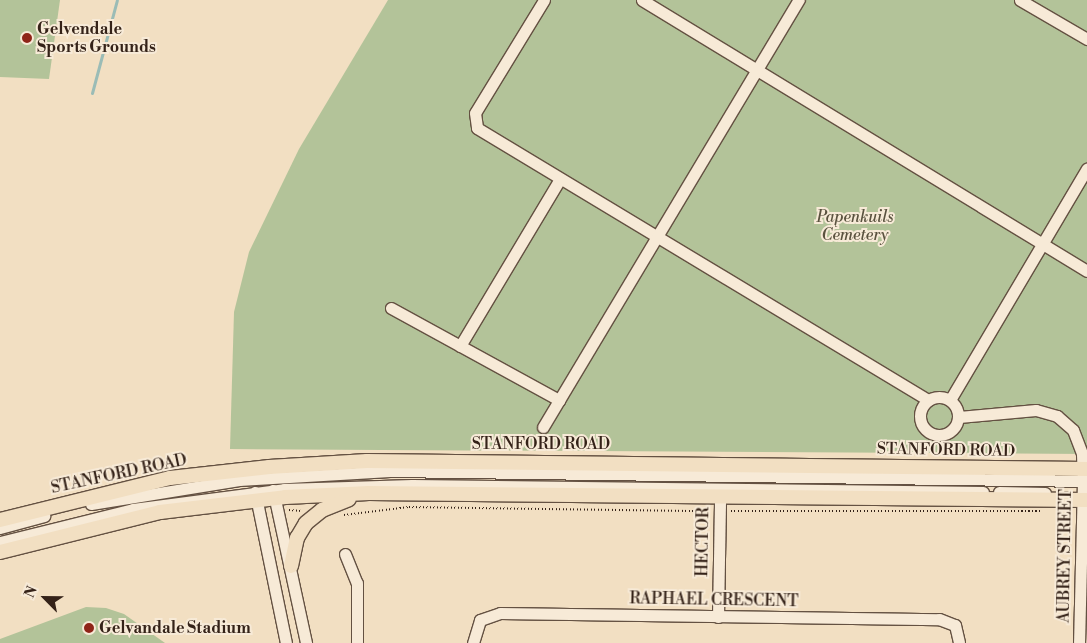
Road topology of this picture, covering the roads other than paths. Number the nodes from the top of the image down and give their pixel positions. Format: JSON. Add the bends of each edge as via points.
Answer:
{"nodes":[{"id":1,"x":544,"y":0,"type":"edge"},
{"id":2,"x":642,"y":0,"type":"edge"},
{"id":3,"x":799,"y":0,"type":"edge"},
{"id":4,"x":1020,"y":0,"type":"edge"},
{"id":5,"x":1087,"y":39,"type":"edge"},
{"id":6,"x":758,"y":70,"type":"junction"},
{"id":7,"x":1087,"y":168,"type":"edge"},
{"id":8,"x":560,"y":180,"type":"junction"},
{"id":9,"x":658,"y":237,"type":"junction"},
{"id":10,"x":1042,"y":243,"type":"junction"},
{"id":11,"x":1087,"y":271,"type":"edge"},
{"id":12,"x":391,"y":308,"type":"dead end"},
{"id":13,"x":460,"y":346,"type":"junction"},
{"id":14,"x":559,"y":400,"type":"junction"},
{"id":15,"x":928,"y":400,"type":"junction"},
{"id":16,"x":950,"y":400,"type":"junction"},
{"id":17,"x":959,"y":417,"type":"junction"},
{"id":18,"x":544,"y":427,"type":"dead end"},
{"id":19,"x":1073,"y":430,"type":"junction"},
{"id":20,"x":1087,"y":434,"type":"edge"},
{"id":21,"x":252,"y":474,"type":"junction"},
{"id":22,"x":1085,"y":475,"type":"edge"},
{"id":23,"x":272,"y":483,"type":"junction"},
{"id":24,"x":369,"y":493,"type":"junction"},
{"id":25,"x":256,"y":496,"type":"junction"},
{"id":26,"x":720,"y":497,"type":"junction"},
{"id":27,"x":1085,"y":498,"type":"edge"},
{"id":28,"x":0,"y":520,"type":"edge"},
{"id":29,"x":0,"y":528,"type":"edge"},
{"id":30,"x":0,"y":542,"type":"edge"},
{"id":31,"x":0,"y":552,"type":"edge"},
{"id":32,"x":345,"y":554,"type":"dead end"},
{"id":33,"x":291,"y":566,"type":"junction"},
{"id":34,"x":718,"y":617,"type":"junction"},
{"id":35,"x":1083,"y":628,"type":"edge"},
{"id":36,"x":286,"y":643,"type":"edge"},
{"id":37,"x":306,"y":643,"type":"edge"},
{"id":38,"x":357,"y":643,"type":"edge"},
{"id":39,"x":473,"y":643,"type":"edge"},
{"id":40,"x":959,"y":643,"type":"edge"},
{"id":41,"x":1079,"y":643,"type":"edge"}],
"edges":[{"from":1,"to":8,"type":"street","via":[[473,118],[477,128]]},
{"from":2,"to":6,"type":"street"},
{"from":3,"to":6,"type":"street"},
{"from":4,"to":5,"type":"street"},
{"from":6,"to":9,"type":"street"},
{"from":6,"to":10,"type":"street"},
{"from":7,"to":10,"type":"street"},
{"from":8,"to":9,"type":"street"},
{"from":8,"to":13,"type":"street"},
{"from":9,"to":14,"type":"street"},
{"from":9,"to":15,"type":"street"},
{"from":10,"to":11,"type":"street"},
{"from":10,"to":16,"type":"street"},
{"from":12,"to":13,"type":"street"},
{"from":13,"to":14,"type":"street"},
{"from":14,"to":18,"type":"street"},
{"from":15,"to":16,"type":"street","via":[[939,396]]},
{"from":15,"to":17,"type":"street","via":[[920,415],[927,431],[938,435],[950,432]]},
{"from":16,"to":17,"type":"street"},
{"from":17,"to":19,"type":"street","via":[[1036,410],[1057,416]]},
{"from":19,"to":20,"type":"street"},
{"from":19,"to":22,"type":"street","name":"AUBREY STREET","via":[[1082,454]]},
{"from":21,"to":23,"type":"main road","name":"STANFORD ROAD"},
{"from":21,"to":25,"type":"street"},
{"from":21,"to":28,"type":"main road","name":"STANFORD ROAD","via":[[147,482]]},
{"from":21,"to":29,"type":"street","via":[[111,500]]},
{"from":22,"to":23,"type":"main road","name":"STANFORD ROAD","via":[[367,461]]},
{"from":22,"to":27,"type":"street","name":"AUBREY STREET"},
{"from":23,"to":24,"type":"main road","name":"STANFORD ROAD"},
{"from":23,"to":25,"type":"main road","name":"STANFORD ROAD"},
{"from":23,"to":27,"type":"street"},
{"from":23,"to":33,"type":"street"},
{"from":24,"to":26,"type":"main road","name":"STANFORD ROAD"},
{"from":24,"to":33,"type":"main road","via":[[334,504],[312,517],[297,538]]},
{"from":25,"to":30,"type":"street","via":[[132,509]]},
{"from":25,"to":31,"type":"main road","name":"STANFORD ROAD","via":[[96,525]]},
{"from":25,"to":36,"type":"street"},
{"from":26,"to":27,"type":"main road","name":"STANFORD ROAD"},
{"from":26,"to":34,"type":"street","name":"HECTOR"},
{"from":27,"to":35,"type":"street","name":"AUBREY STREET"},
{"from":32,"to":38,"type":"street","via":[[357,583]]},
{"from":33,"to":37,"type":"street"},
{"from":34,"to":39,"type":"street","name":"RAPHAEL CRESCENT","via":[[500,613],[480,620]]},
{"from":34,"to":40,"type":"street","name":"RAPHAEL CRESCENT","via":[[945,620],[957,629]]},
{"from":35,"to":41,"type":"street","name":"AUBREY STREET"}]}
